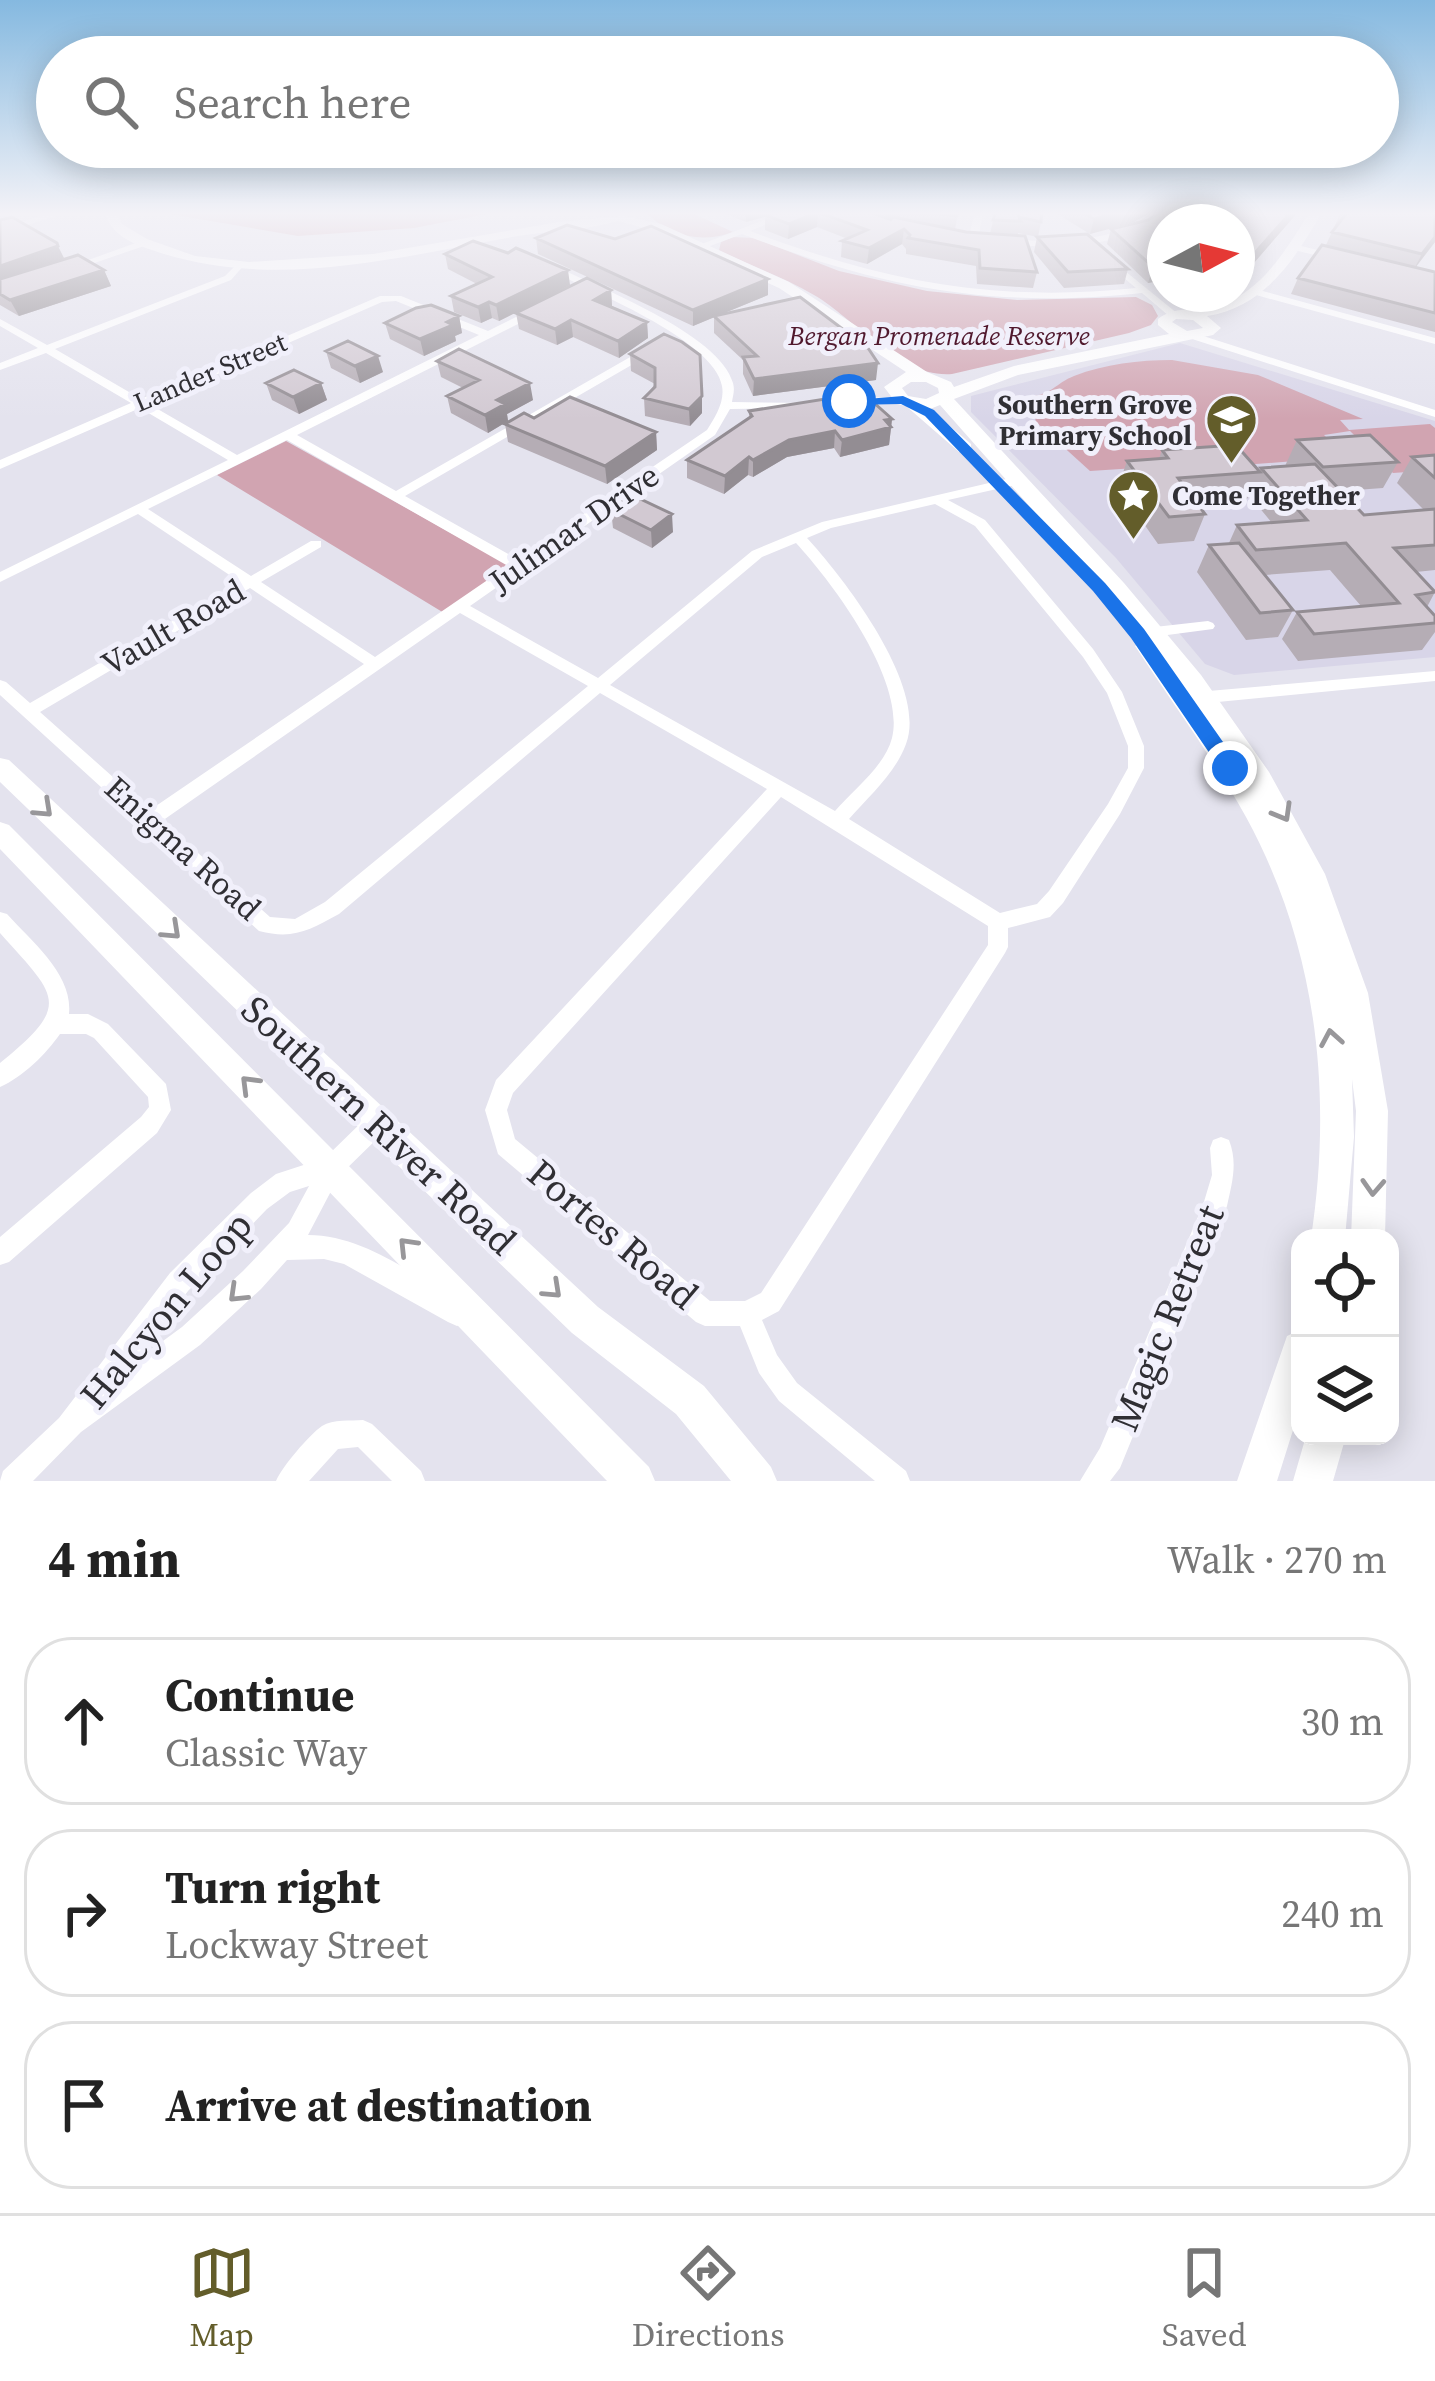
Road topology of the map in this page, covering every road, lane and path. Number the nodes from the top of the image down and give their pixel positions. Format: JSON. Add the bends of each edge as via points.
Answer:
{"nodes":[{"id":1,"x":220,"y":281,"type":"edge"},
{"id":2,"x":576,"y":281,"type":"edge"},
{"id":3,"x":770,"y":281,"type":"edge"},
{"id":4,"x":895,"y":281,"type":"edge"},
{"id":5,"x":1133,"y":281,"type":"edge"},
{"id":6,"x":1273,"y":281,"type":"edge"},
{"id":7,"x":587,"y":286,"type":"junction"},
{"id":8,"x":1144,"y":290,"type":"junction"},
{"id":9,"x":1264,"y":294,"type":"junction"},
{"id":10,"x":568,"y":296,"type":"edge"},
{"id":11,"x":548,"y":306,"type":"edge"},
{"id":12,"x":1175,"y":316,"type":"junction"},
{"id":13,"x":0,"y":322,"type":"edge"},
{"id":14,"x":1213,"y":327,"type":"junction"},
{"id":15,"x":678,"y":334,"type":"junction"},
{"id":16,"x":488,"y":335,"type":"junction"},
{"id":17,"x":1190,"y":335,"type":"junction"},
{"id":18,"x":1435,"y":341,"type":"edge"},
{"id":19,"x":46,"y":349,"type":"junction"},
{"id":20,"x":1251,"y":356,"type":"junction"},
{"id":21,"x":888,"y":357,"type":"junction"},
{"id":22,"x":0,"y":368,"type":"edge"},
{"id":23,"x":936,"y":387,"type":"junction"},
{"id":24,"x":901,"y":393,"type":"junction"},
{"id":25,"x":138,"y":403,"type":"junction"},
{"id":26,"x":826,"y":403,"type":"edge"},
{"id":27,"x":728,"y":406,"type":"junction"},
{"id":28,"x":1435,"y":414,"type":"edge"},
{"id":29,"x":288,"y":435,"type":"junction"},
{"id":30,"x":237,"y":460,"type":"junction"},
{"id":31,"x":0,"y":465,"type":"edge"},
{"id":32,"x":1010,"y":482,"type":"junction"},
{"id":33,"x":396,"y":496,"type":"junction"},
{"id":34,"x":936,"y":498,"type":"junction"},
{"id":35,"x":139,"y":509,"type":"junction"},
{"id":36,"x":797,"y":536,"type":"junction"},
{"id":37,"x":316,"y":544,"type":"dead end"},
{"id":38,"x":519,"y":566,"type":"junction"},
{"id":39,"x":0,"y":578,"type":"edge"},
{"id":40,"x":250,"y":582,"type":"junction"},
{"id":41,"x":460,"y":607,"type":"junction"},
{"id":42,"x":1208,"y":626,"type":"dead end"},
{"id":43,"x":1146,"y":632,"type":"junction"},
{"id":44,"x":377,"y":665,"type":"junction"},
{"id":45,"x":1435,"y":676,"type":"edge"},
{"id":46,"x":601,"y":685,"type":"junction"},
{"id":47,"x":0,"y":686,"type":"edge"},
{"id":48,"x":1195,"y":699,"type":"junction"},
{"id":49,"x":31,"y":710,"type":"junction"},
{"id":50,"x":0,"y":767,"type":"edge"},
{"id":51,"x":778,"y":789,"type":"junction"},
{"id":52,"x":150,"y":820,"type":"junction"},
{"id":53,"x":837,"y":820,"type":"junction"},
{"id":54,"x":0,"y":832,"type":"edge"},
{"id":55,"x":0,"y":920,"type":"edge"},
{"id":56,"x":998,"y":922,"type":"junction"},
{"id":57,"x":58,"y":1024,"type":"junction"},
{"id":58,"x":0,"y":1077,"type":"edge"},
{"id":59,"x":376,"y":1124,"type":"junction"},
{"id":60,"x":1221,"y":1148,"type":"dead end"},
{"id":61,"x":331,"y":1168,"type":"junction"},
{"id":62,"x":1329,"y":1229,"type":"edge"},
{"id":63,"x":1368,"y":1229,"type":"edge"},
{"id":64,"x":282,"y":1248,"type":"junction"},
{"id":65,"x":0,"y":1253,"type":"edge"},
{"id":66,"x":747,"y":1314,"type":"junction"},
{"id":67,"x":484,"y":1326,"type":"junction"},
{"id":68,"x":1291,"y":1377,"type":"edge"},
{"id":69,"x":68,"y":1427,"type":"junction"},
{"id":70,"x":1323,"y":1445,"type":"edge"},
{"id":71,"x":13,"y":1481,"type":"edge"},
{"id":72,"x":290,"y":1481,"type":"edge"},
{"id":73,"x":411,"y":1481,"type":"edge"},
{"id":74,"x":634,"y":1481,"type":"edge"},
{"id":75,"x":758,"y":1481,"type":"edge"},
{"id":76,"x":896,"y":1481,"type":"edge"},
{"id":77,"x":1094,"y":1481,"type":"edge"},
{"id":78,"x":1257,"y":1481,"type":"edge"},
{"id":79,"x":1313,"y":1481,"type":"edge"}],
"edges":[{"from":1,"to":19,"type":"street"},
{"from":2,"to":7,"type":"street"},
{"from":3,"to":21,"type":"street","via":[[815,303]]},
{"from":4,"to":8,"type":"street","via":[[1060,298]]},
{"from":5,"to":8,"type":"street"},
{"from":6,"to":9,"type":"street"},
{"from":7,"to":10,"type":"street"},
{"from":7,"to":15,"type":"street"},
{"from":8,"to":12,"type":"street"},
{"from":9,"to":12,"type":"street"},
{"from":9,"to":14,"type":"street"},
{"from":9,"to":18,"type":"street"},
{"from":11,"to":16,"type":"street"},
{"from":12,"to":14,"type":"street"},
{"from":12,"to":17,"type":"street"},
{"from":12,"to":23,"type":"street","via":[[1147,332]]},
{"from":13,"to":19,"type":"street"},
{"from":14,"to":17,"type":"street"},
{"from":14,"to":20,"type":"street"},
{"from":15,"to":27,"type":"street","via":[[711,356],[727,379]]},
{"from":15,"to":33,"type":"street"},
{"from":16,"to":25,"type":"street","name":"Lander Street","via":[[380,298]]},
{"from":16,"to":29,"type":"street"},
{"from":17,"to":20,"type":"street"},
{"from":17,"to":23,"type":"street"},
{"from":19,"to":22,"type":"street"},
{"from":19,"to":25,"type":"street"},
{"from":20,"to":28,"type":"street"},
{"from":21,"to":23,"type":"street"},
{"from":21,"to":24,"type":"street"},
{"from":23,"to":24,"type":"street"},
{"from":23,"to":24,"type":"street"},
{"from":23,"to":32,"type":"street"},
{"from":24,"to":32,"type":"street"},
{"from":25,"to":30,"type":"street"},
{"from":25,"to":31,"type":"street","name":"Lander Street"},
{"from":26,"to":27,"type":"street"},
{"from":27,"to":38,"type":"street","name":"Julimar Drive","via":[[711,432]]},
{"from":29,"to":30,"type":"street"},
{"from":29,"to":33,"type":"street"},
{"from":30,"to":35,"type":"street"},
{"from":32,"to":34,"type":"street","name":"Enigma Road"},
{"from":32,"to":43,"type":"street"},
{"from":33,"to":38,"type":"street"},
{"from":34,"to":36,"type":"street","name":"Enigma Road"},
{"from":34,"to":56,"type":"street","via":[[980,523],[1088,653],[1136,746],[1136,769],[1056,897],[1042,911]]},
{"from":35,"to":39,"type":"street"},
{"from":35,"to":40,"type":"street"},
{"from":36,"to":46,"type":"street","name":"Enigma Road","via":[[757,554]]},
{"from":36,"to":53,"type":"street","via":[[871,638],[902,709],[899,745]]},
{"from":37,"to":40,"type":"street","name":"Vault Road"},
{"from":38,"to":41,"type":"street","name":"Julimar Drive"},
{"from":40,"to":44,"type":"street"},
{"from":40,"to":49,"type":"street","name":"Vault Road"},
{"from":41,"to":44,"type":"street","name":"Julimar Drive"},
{"from":41,"to":46,"type":"street"},
{"from":42,"to":43,"type":"street"},
{"from":43,"to":48,"type":"street"},
{"from":44,"to":52,"type":"street","name":"Julimar Drive"},
{"from":45,"to":48,"type":"street"},
{"from":46,"to":51,"type":"street"},
{"from":46,"to":52,"type":"street","name":"Enigma Road","via":[[332,908],[297,927],[266,925]]},
{"from":47,"to":49,"type":"street","name":"Enigma Road"},
{"from":62,"to":48,"type":"street","one_way":true,"via":[[1337,1073],[1306,926],[1257,812]]},
{"from":48,"to":63,"type":"street","one_way":true,"via":[[1285,814],[1340,939],[1374,1120]]},
{"from":49,"to":52,"type":"street","name":"Enigma Road"},
{"from":50,"to":59,"type":"street","name":"Southern River Road","one_way":true},
{"from":51,"to":53,"type":"street"},
{"from":51,"to":66,"type":"street","name":"Portes Road","via":[[504,1087],[496,1110],[506,1146],[705,1313]]},
{"from":53,"to":56,"type":"street"},
{"from":61,"to":54,"type":"street","name":"Southern River Road","one_way":true},
{"from":55,"to":57,"type":"street","via":[[59,986]]},
{"from":56,"to":66,"type":"street","via":[[998,947],[770,1302]]},
{"from":57,"to":58,"type":"street"},
{"from":57,"to":65,"type":"street","via":[[101,1030],[158,1092],[160,1110]]},
{"from":59,"to":61,"type":"street","name":"Halcyon Loop"},
{"from":59,"to":75,"type":"street","name":"Southern River Road","one_way":true,"via":[[585,1320],[690,1400]]},
{"from":60,"to":77,"type":"street","name":"Magic Retreat","via":[[1215,1206]]},
{"from":61,"to":64,"type":"street","name":"Halcyon Loop"},
{"from":67,"to":61,"type":"street","name":"Southern River Road","one_way":true},
{"from":61,"to":69,"type":"street","name":"Halcyon Loop","via":[[284,1182],[259,1201],[179,1282]]},
{"from":64,"to":67,"type":"street","via":[[331,1248],[369,1262]]},
{"from":64,"to":69,"type":"street","name":"Halcyon Loop","one_way":true,"via":[[190,1336]]},
{"from":66,"to":76,"type":"street","via":[[788,1391]]},
{"from":67,"to":74,"type":"street","name":"Southern River Road"},
{"from":68,"to":78,"type":"street"},
{"from":69,"to":71,"type":"street","name":"Halcyon Loop"},
{"from":70,"to":79,"type":"street"},
{"from":72,"to":73,"type":"street","via":[[332,1436],[364,1433]]}]}
